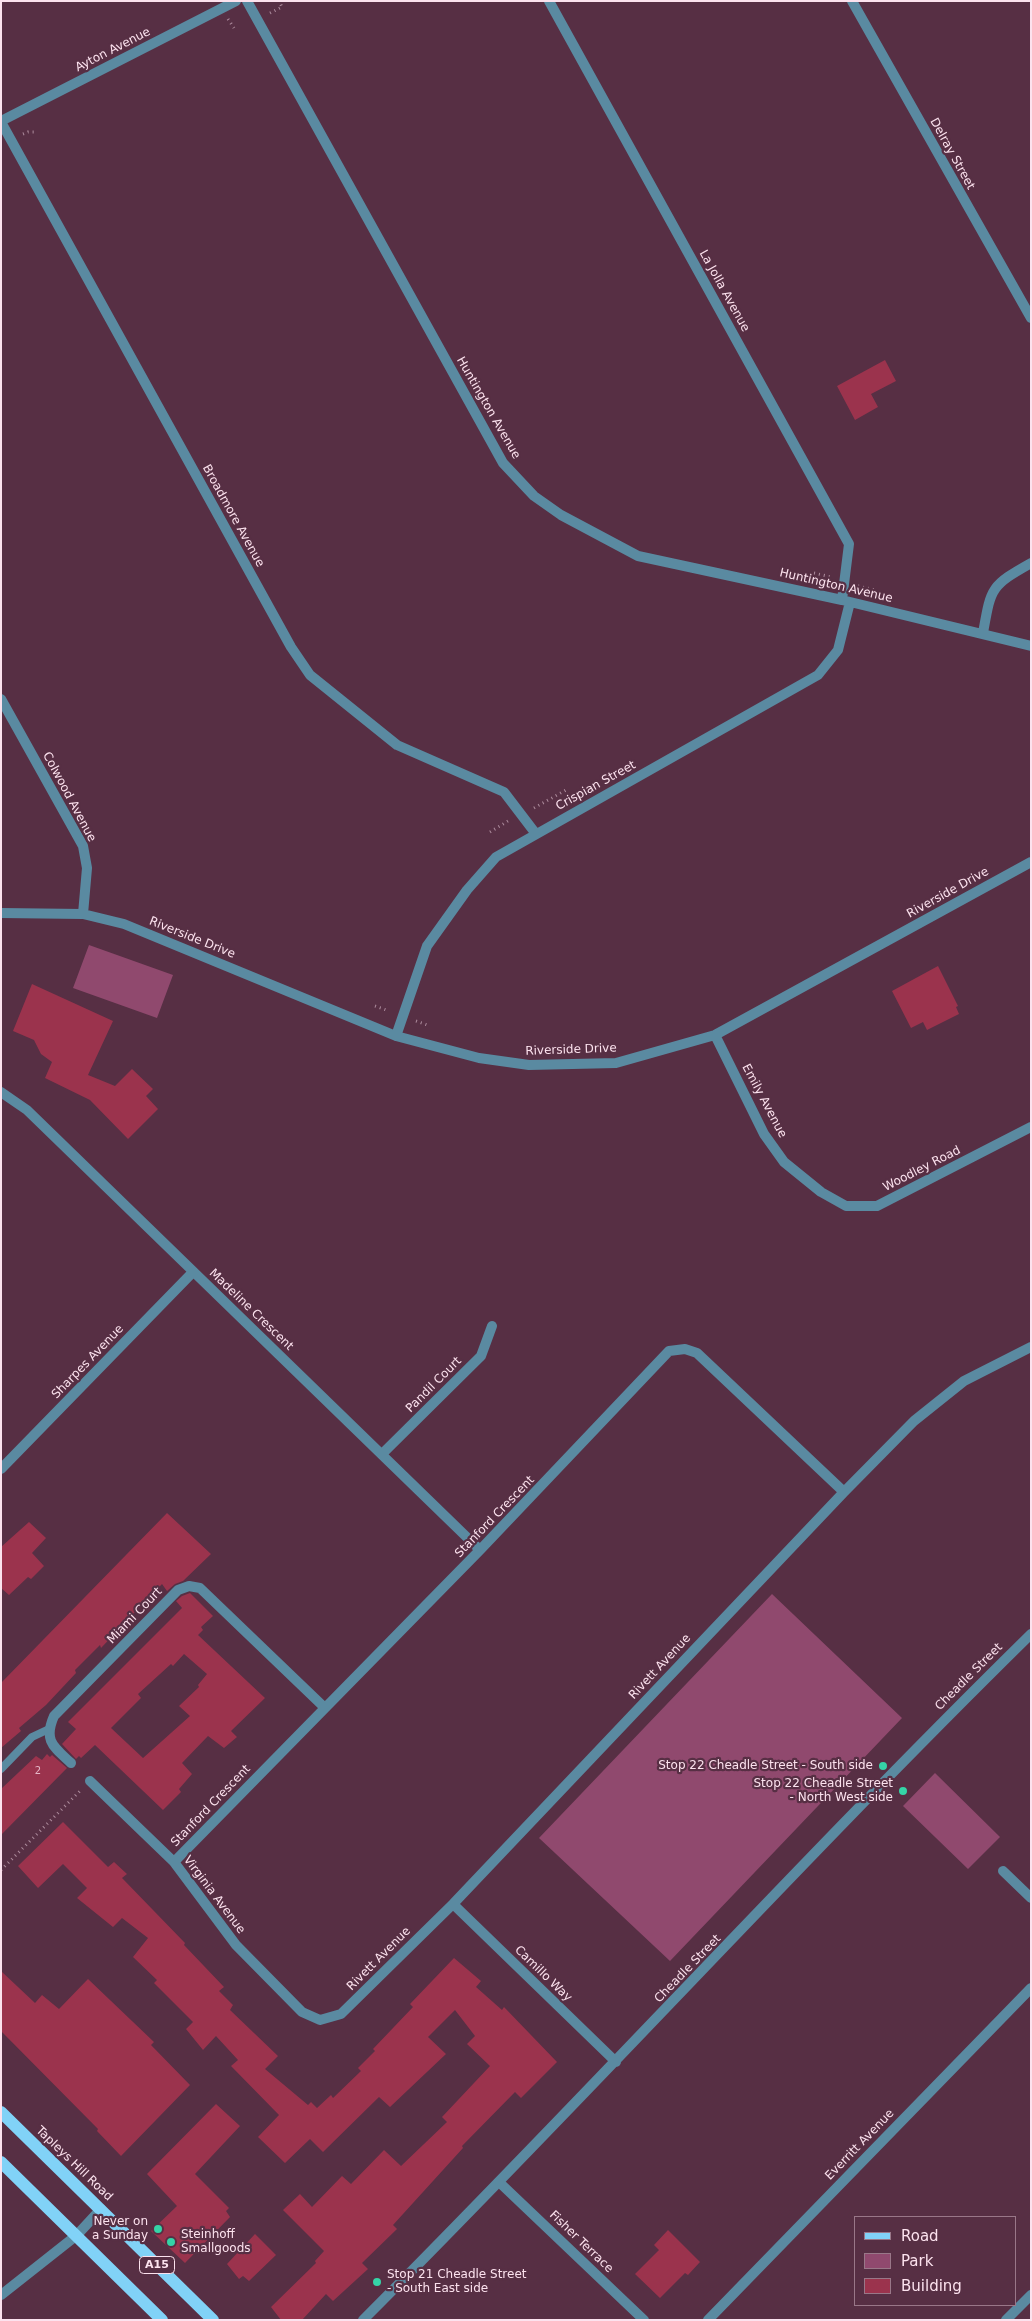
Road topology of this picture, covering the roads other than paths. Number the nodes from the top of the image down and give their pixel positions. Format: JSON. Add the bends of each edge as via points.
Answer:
{"nodes":[{"id":1,"x":236,"y":1,"type":"edge"},
{"id":2,"x":247,"y":1,"type":"edge"},
{"id":3,"x":549,"y":1,"type":"edge"},
{"id":4,"x":852,"y":1,"type":"edge"},
{"id":5,"x":1,"y":122,"type":"edge"},
{"id":6,"x":1031,"y":318,"type":"edge"},
{"id":7,"x":1031,"y":563,"type":"edge"},
{"id":8,"x":846,"y":601,"type":"junction"},
{"id":9,"x":983,"y":633,"type":"junction"},
{"id":10,"x":1031,"y":646,"type":"edge"},
{"id":11,"x":1,"y":699,"type":"edge"},
{"id":12,"x":536,"y":834,"type":"junction"},
{"id":13,"x":1031,"y":862,"type":"edge"},
{"id":14,"x":1,"y":913,"type":"edge"},
{"id":15,"x":84,"y":914,"type":"junction"},
{"id":16,"x":716,"y":1034,"type":"junction"},
{"id":17,"x":396,"y":1036,"type":"junction"},
{"id":18,"x":1,"y":1092,"type":"edge"},
{"id":19,"x":1031,"y":1127,"type":"edge"},
{"id":20,"x":821,"y":1192,"type":"joint"},
{"id":21,"x":193,"y":1272,"type":"junction"},
{"id":22,"x":492,"y":1326,"type":"dead end"},
{"id":23,"x":1031,"y":1347,"type":"edge"},
{"id":24,"x":382,"y":1454,"type":"junction"},
{"id":25,"x":4,"y":1462,"type":"edge"},
{"id":26,"x":844,"y":1492,"type":"junction"},
{"id":27,"x":480,"y":1550,"type":"junction"},
{"id":28,"x":1031,"y":1634,"type":"edge"},
{"id":29,"x":324,"y":1708,"type":"junction"},
{"id":30,"x":49,"y":1728,"type":"junction"},
{"id":31,"x":71,"y":1763,"type":"dead end"},
{"id":32,"x":1,"y":1769,"type":"edge"},
{"id":33,"x":90,"y":1780,"type":"road end"},
{"id":34,"x":174,"y":1862,"type":"junction"},
{"id":35,"x":1003,"y":1871,"type":"dead end"},
{"id":36,"x":1031,"y":1898,"type":"edge"},
{"id":37,"x":453,"y":1904,"type":"junction"},
{"id":38,"x":1031,"y":1988,"type":"edge"},
{"id":39,"x":320,"y":2020,"type":"joint"},
{"id":40,"x":616,"y":2062,"type":"junction"},
{"id":41,"x":1,"y":2112,"type":"edge"},
{"id":42,"x":1,"y":2162,"type":"edge"},
{"id":43,"x":500,"y":2182,"type":"junction"},
{"id":44,"x":101,"y":2210,"type":"junction"},
{"id":45,"x":77,"y":2234,"type":"junction"},
{"id":46,"x":1,"y":2295,"type":"edge"},
{"id":47,"x":1031,"y":2295,"type":"edge"},
{"id":48,"x":162,"y":2320,"type":"edge"},
{"id":49,"x":214,"y":2320,"type":"edge"},
{"id":50,"x":363,"y":2320,"type":"edge"},
{"id":51,"x":644,"y":2320,"type":"edge"},
{"id":52,"x":708,"y":2320,"type":"edge"},
{"id":53,"x":1006,"y":2320,"type":"edge"}],
"edges":[{"from":1,"to":5,"type":"street","name":"Ayton Avenue"},
{"from":2,"to":8,"type":"street","name":"Huntington Avenue","via":[[503,463],[534,496],[561,515],[638,556]]},
{"from":3,"to":8,"type":"street","name":"La Jolla Avenue","via":[[849,544]]},
{"from":4,"to":6,"type":"street","name":"Delray Street"},
{"from":5,"to":12,"type":"street","name":"Broadmore Avenue","via":[[291,647],[310,675],[397,745],[504,792]]},
{"from":7,"to":9,"type":"street","via":[[1002,579],[993,590]]},
{"from":8,"to":9,"type":"street","name":"Huntington Avenue"},
{"from":8,"to":12,"type":"street","name":"Crispian Street","via":[[838,650],[818,675]]},
{"from":9,"to":10,"type":"street","name":"Huntington Avenue"},
{"from":11,"to":15,"type":"street","name":"Colwood Avenue","via":[[83,846],[87,868]]},
{"from":12,"to":17,"type":"street","name":"Crispian Street","via":[[496,857],[467,890],[427,946]]},
{"from":13,"to":16,"type":"street","name":"Riverside Drive"},
{"from":14,"to":15,"type":"street","name":"Riverside Drive"},
{"from":15,"to":17,"type":"street","name":"Riverside Drive","via":[[124,924]]},
{"from":16,"to":17,"type":"street","name":"Riverside Drive","via":[[616,1063],[529,1065],[478,1058]]},
{"from":16,"to":20,"type":"street","name":"Emily Avenue","via":[[764,1134],[784,1162]]},
{"from":18,"to":21,"type":"street","name":"Madeline Crescent","via":[[27,1110]]},
{"from":19,"to":20,"type":"street","name":"Woodley Road","via":[[877,1206],[846,1206]]},
{"from":21,"to":24,"type":"street","name":"Madeline Crescent"},
{"from":21,"to":25,"type":"street","name":"Sharpes Avenue"},
{"from":22,"to":24,"type":"street","name":"Pandil Court","via":[[481,1356]]},
{"from":23,"to":26,"type":"street","name":"Rivett Avenue","via":[[964,1381],[936,1402]]},
{"from":24,"to":27,"type":"street","name":"Madeline Crescent"},
{"from":26,"to":27,"type":"street","name":"Stanford Crescent","via":[[697,1353],[685,1349],[669,1351]]},
{"from":26,"to":37,"type":"street","name":"Rivett Avenue"},
{"from":27,"to":29,"type":"street","name":"Stanford Crescent"},
{"from":28,"to":40,"type":"street","name":"Cheadle Street","via":[[948,1715]]},
{"from":29,"to":30,"type":"street","name":"Miami Court","via":[[200,1588],[189,1586],[178,1590],[150,1618],[54,1716]]},
{"from":29,"to":34,"type":"street","name":"Stanford Crescent"},
{"from":30,"to":31,"type":"street","via":[[51,1743]]},
{"from":30,"to":32,"type":"lane","via":[[32,1736]]},
{"from":33,"to":34,"type":"street","name":"Virginia Avenue"},
{"from":34,"to":39,"type":"street","name":"Virginia Avenue","via":[[236,1945],[302,2012]]},
{"from":35,"to":36,"type":"street"},
{"from":37,"to":39,"type":"street","name":"Rivett Avenue","via":[[341,2014]]},
{"from":37,"to":40,"type":"street","name":"Camillo Way"},
{"from":38,"to":52,"type":"street","name":"Everritt Avenue"},
{"from":40,"to":43,"type":"street","name":"Cheadle Street"},
{"from":41,"to":44,"type":"main road","name":"Tapleys Hill Road","number":"A15"},
{"from":42,"to":45,"type":"main road","number":"A15"},
{"from":43,"to":50,"type":"street","name":"Cheadle Street"},
{"from":43,"to":51,"type":"street","name":"Fisher Terrace"},
{"from":44,"to":45,"type":"street"},
{"from":44,"to":49,"type":"main road","name":"Tapleys Hill Road","number":"A15"},
{"from":45,"to":46,"type":"street"},
{"from":45,"to":48,"type":"main road","number":"A15"},
{"from":47,"to":53,"type":"street"}]}
